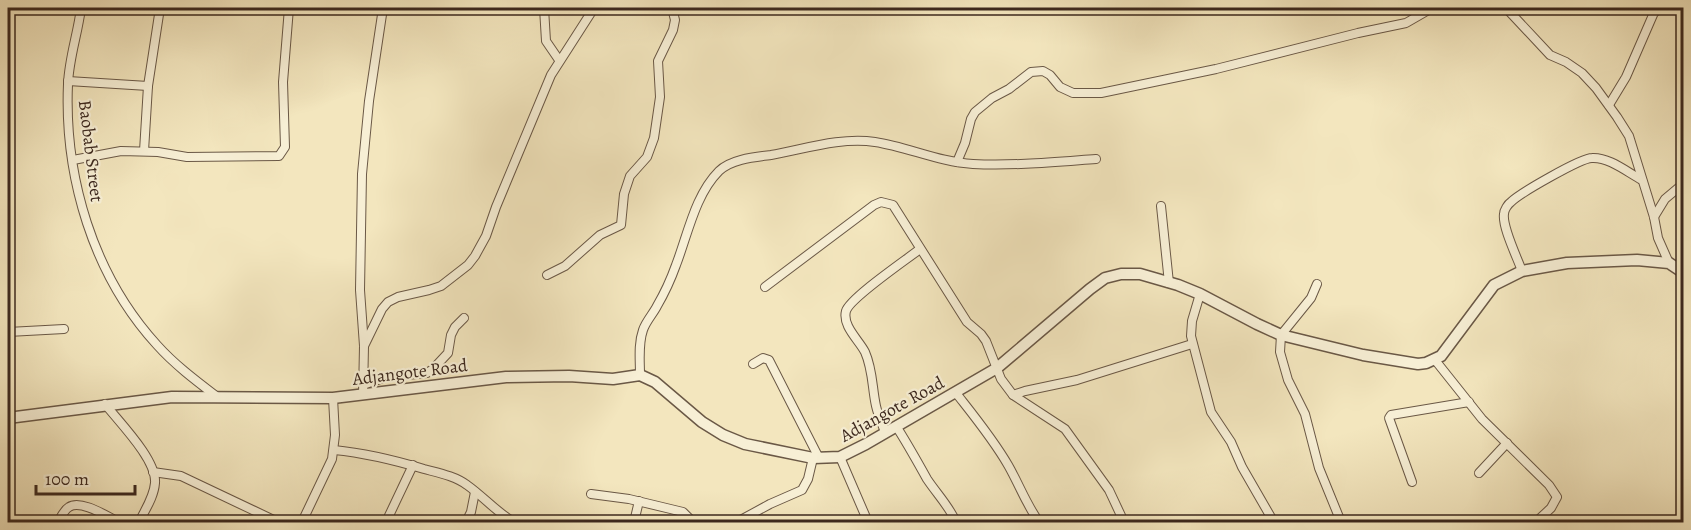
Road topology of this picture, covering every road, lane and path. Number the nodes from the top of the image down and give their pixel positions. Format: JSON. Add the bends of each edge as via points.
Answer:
{"nodes":[{"id":1,"x":81,"y":8,"type":"edge"},
{"id":2,"x":160,"y":8,"type":"edge"},
{"id":3,"x":289,"y":8,"type":"edge"},
{"id":4,"x":383,"y":8,"type":"edge"},
{"id":5,"x":544,"y":8,"type":"edge"},
{"id":6,"x":594,"y":8,"type":"edge"},
{"id":7,"x":672,"y":8,"type":"edge"},
{"id":8,"x":1432,"y":8,"type":"edge"},
{"id":9,"x":1506,"y":8,"type":"edge"},
{"id":10,"x":1645,"y":8,"type":"edge"},
{"id":11,"x":1655,"y":10,"type":"edge"},
{"id":12,"x":559,"y":60,"type":"junction"},
{"id":13,"x":68,"y":81,"type":"junction"},
{"id":14,"x":148,"y":86,"type":"junction"},
{"id":15,"x":1609,"y":105,"type":"junction"},
{"id":16,"x":144,"y":152,"type":"junction"},
{"id":17,"x":1096,"y":159,"type":"dead end"},
{"id":18,"x":73,"y":160,"type":"junction"},
{"id":19,"x":957,"y":162,"type":"junction"},
{"id":20,"x":1642,"y":180,"type":"junction"},
{"id":21,"x":1683,"y":183,"type":"edge"},
{"id":22,"x":1161,"y":206,"type":"dead end"},
{"id":23,"x":1654,"y":217,"type":"junction"},
{"id":24,"x":920,"y":249,"type":"junction"},
{"id":25,"x":1669,"y":263,"type":"junction"},
{"id":26,"x":1522,"y":271,"type":"junction"},
{"id":27,"x":1683,"y":273,"type":"edge"},
{"id":28,"x":547,"y":275,"type":"dead end"},
{"id":29,"x":1169,"y":283,"type":"junction"},
{"id":30,"x":1317,"y":284,"type":"dead end"},
{"id":31,"x":765,"y":287,"type":"dead end"},
{"id":32,"x":1200,"y":294,"type":"junction"},
{"id":33,"x":464,"y":318,"type":"dead end"},
{"id":34,"x":64,"y":329,"type":"dead end"},
{"id":35,"x":8,"y":332,"type":"edge"},
{"id":36,"x":1281,"y":335,"type":"junction"},
{"id":37,"x":1192,"y":344,"type":"junction"},
{"id":38,"x":364,"y":346,"type":"junction"},
{"id":39,"x":1435,"y":360,"type":"junction"},
{"id":40,"x":753,"y":364,"type":"dead end"},
{"id":41,"x":997,"y":368,"type":"junction"},
{"id":42,"x":640,"y":375,"type":"junction"},
{"id":43,"x":363,"y":390,"type":"junction"},
{"id":44,"x":956,"y":393,"type":"junction"},
{"id":45,"x":1013,"y":395,"type":"junction"},
{"id":46,"x":216,"y":396,"type":"junction"},
{"id":47,"x":333,"y":398,"type":"junction"},
{"id":48,"x":1469,"y":402,"type":"junction"},
{"id":49,"x":105,"y":404,"type":"junction"},
{"id":50,"x":8,"y":418,"type":"edge"},
{"id":51,"x":896,"y":426,"type":"junction"},
{"id":52,"x":885,"y":432,"type":"junction"},
{"id":53,"x":1507,"y":443,"type":"junction"},
{"id":54,"x":334,"y":450,"type":"junction"},
{"id":55,"x":840,"y":457,"type":"junction"},
{"id":56,"x":816,"y":458,"type":"junction"},
{"id":57,"x":413,"y":465,"type":"junction"},
{"id":58,"x":153,"y":472,"type":"junction"},
{"id":59,"x":1479,"y":473,"type":"dead end"},
{"id":60,"x":1412,"y":482,"type":"dead end"},
{"id":61,"x":475,"y":492,"type":"junction"},
{"id":62,"x":591,"y":494,"type":"dead end"},
{"id":63,"x":639,"y":501,"type":"junction"},
{"id":64,"x":1272,"y":519,"type":"dead end"},
{"id":65,"x":58,"y":522,"type":"edge"},
{"id":66,"x":119,"y":522,"type":"edge"},
{"id":67,"x":140,"y":522,"type":"edge"},
{"id":68,"x":278,"y":522,"type":"edge"},
{"id":69,"x":302,"y":522,"type":"edge"},
{"id":70,"x":386,"y":522,"type":"edge"},
{"id":71,"x":466,"y":522,"type":"edge"},
{"id":72,"x":514,"y":522,"type":"edge"},
{"id":73,"x":634,"y":522,"type":"edge"},
{"id":74,"x":693,"y":522,"type":"edge"},
{"id":75,"x":737,"y":522,"type":"edge"},
{"id":76,"x":868,"y":522,"type":"edge"},
{"id":77,"x":956,"y":522,"type":"edge"},
{"id":78,"x":1039,"y":522,"type":"edge"},
{"id":79,"x":1124,"y":522,"type":"edge"},
{"id":80,"x":1341,"y":522,"type":"edge"},
{"id":81,"x":1536,"y":522,"type":"edge"}],
"edges":[{"from":1,"to":13,"type":"street","name":"Baobab Street"},
{"from":2,"to":14,"type":"street"},
{"from":3,"to":16,"type":"street","via":[[282,154],[270,158],[187,157]]},
{"from":4,"to":38,"type":"street","via":[[362,174],[360,291]]},
{"from":5,"to":12,"type":"street","via":[[546,40]]},
{"from":6,"to":12,"type":"street"},
{"from":7,"to":28,"type":"street","via":[[673,30],[658,61],[660,97],[654,138],[647,158],[630,176],[621,225]]},
{"from":8,"to":19,"type":"street","via":[[1406,23],[1110,92],[1073,93],[1060,87],[1050,75],[1031,72],[975,112]]},
{"from":9,"to":15,"type":"street","via":[[1550,56],[1582,73]]},
{"from":10,"to":11,"type":"street"},
{"from":11,"to":15,"type":"street","via":[[1626,78]]},
{"from":12,"to":38,"type":"street","via":[[475,256],[441,286],[388,302]]},
{"from":13,"to":14,"type":"street"},
{"from":13,"to":18,"type":"street","name":"Baobab Street"},
{"from":14,"to":16,"type":"street"},
{"from":15,"to":20,"type":"street","via":[[1629,136]]},
{"from":16,"to":18,"type":"street","via":[[104,153]]},
{"from":17,"to":19,"type":"street","via":[[1017,164]]},
{"from":18,"to":46,"type":"street","name":"Baobab Street","via":[[84,217],[117,291],[157,345]]},
{"from":19,"to":42,"type":"street","via":[[900,147],[849,141],[758,157],[721,168],[698,204],[673,274],[643,327]]},
{"from":20,"to":23,"type":"street"},
{"from":20,"to":26,"type":"street","via":[[1611,162],[1593,158],[1510,201],[1503,214]]},
{"from":21,"to":23,"type":"street","via":[[1665,199]]},
{"from":22,"to":29,"type":"street"},
{"from":23,"to":25,"type":"street"},
{"from":24,"to":31,"type":"street","via":[[893,205],[881,202]]},
{"from":24,"to":41,"type":"street","via":[[967,322],[986,341]]},
{"from":24,"to":52,"type":"street","via":[[856,298],[846,314],[874,381],[876,406]]},
{"from":25,"to":26,"type":"street","via":[[1613,260],[1554,264]]},
{"from":25,"to":27,"type":"street"},
{"from":26,"to":39,"type":"street","via":[[1494,285]]},
{"from":29,"to":32,"type":"street","name":"Adjangote Road"},
{"from":29,"to":41,"type":"street","name":"Adjangote Road","via":[[1140,274],[1105,278]]},
{"from":30,"to":36,"type":"street","via":[[1311,298]]},
{"from":32,"to":36,"type":"street","name":"Adjangote Road"},
{"from":32,"to":37,"type":"street","via":[[1192,321]]},
{"from":33,"to":43,"type":"street","via":[[454,327],[448,354],[434,369],[386,377]]},
{"from":34,"to":35,"type":"street"},
{"from":36,"to":39,"type":"street","name":"Adjangote Road","via":[[1408,363]]},
{"from":36,"to":80,"type":"street","via":[[1280,352],[1288,380],[1305,414],[1319,468]]},
{"from":37,"to":45,"type":"street","via":[[1077,380]]},
{"from":37,"to":64,"type":"street","via":[[1211,412]]},
{"from":38,"to":43,"type":"street"},
{"from":39,"to":48,"type":"street"},
{"from":40,"to":56,"type":"street","via":[[763,358],[769,360]]},
{"from":41,"to":44,"type":"street","name":"Adjangote Road"},
{"from":41,"to":45,"type":"street","via":[[1000,379]]},
{"from":42,"to":43,"type":"street","name":"Adjangote Road","via":[[613,379],[506,377]]},
{"from":42,"to":56,"type":"street","name":"Adjangote Road","via":[[655,382],[723,435],[746,444]]},
{"from":43,"to":47,"type":"street","name":"Adjangote Road"},
{"from":44,"to":51,"type":"street","name":"Adjangote Road"},
{"from":44,"to":78,"type":"street","via":[[999,451]]},
{"from":45,"to":79,"type":"street","via":[[1065,429],[1109,490]]},
{"from":46,"to":47,"type":"street","name":"Adjangote Road"},
{"from":46,"to":49,"type":"street","name":"Adjangote Road","via":[[172,396]]},
{"from":47,"to":54,"type":"street"},
{"from":48,"to":53,"type":"street"},
{"from":48,"to":60,"type":"street","via":[[1391,415]]},
{"from":49,"to":50,"type":"street","name":"Adjangote Road"},
{"from":49,"to":58,"type":"street"},
{"from":51,"to":52,"type":"street","name":"Adjangote Road"},
{"from":51,"to":77,"type":"street"},
{"from":52,"to":55,"type":"street","name":"Adjangote Road"},
{"from":53,"to":59,"type":"street"},
{"from":53,"to":81,"type":"street","via":[[1557,497]]},
{"from":54,"to":57,"type":"street"},
{"from":54,"to":69,"type":"street"},
{"from":55,"to":56,"type":"street","name":"Adjangote Road"},
{"from":55,"to":76,"type":"street"},
{"from":56,"to":75,"type":"street","via":[[802,490]]},
{"from":57,"to":61,"type":"street","via":[[454,478]]},
{"from":57,"to":70,"type":"street"},
{"from":58,"to":67,"type":"street","via":[[155,483]]},
{"from":58,"to":68,"type":"street","via":[[181,476]]},
{"from":61,"to":71,"type":"street"},
{"from":61,"to":72,"type":"street"},
{"from":62,"to":63,"type":"street"},
{"from":63,"to":73,"type":"street"},
{"from":63,"to":74,"type":"street","via":[[683,512]]},
{"from":65,"to":66,"type":"street","via":[[76,504]]}]}
